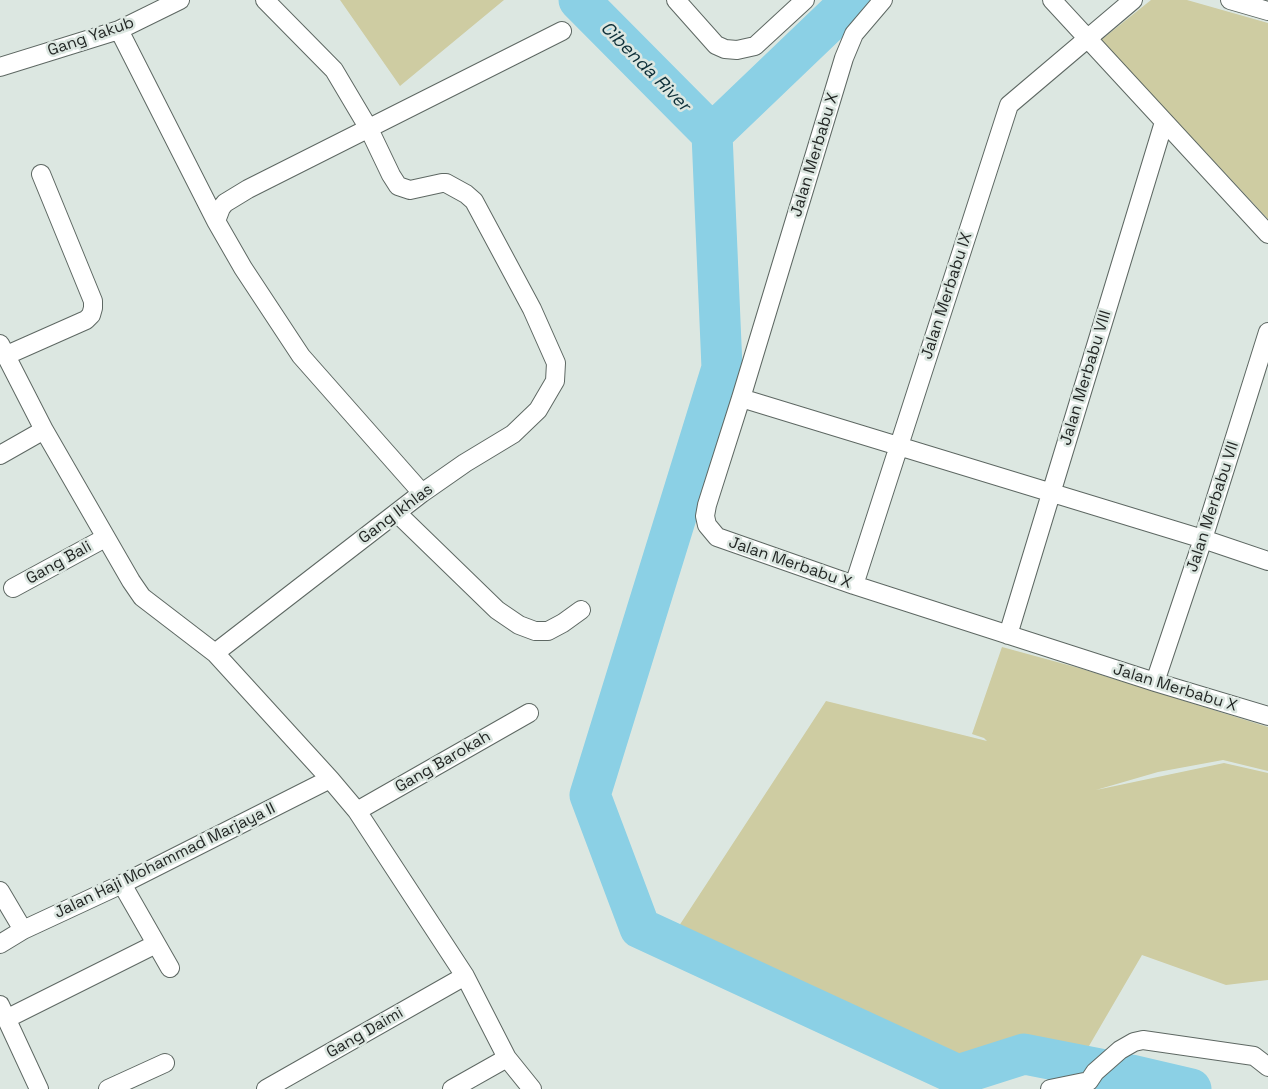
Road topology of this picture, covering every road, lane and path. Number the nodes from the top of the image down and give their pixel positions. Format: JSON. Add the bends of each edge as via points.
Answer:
{"nodes":[{"id":1,"x":180,"y":0,"type":"edge"},
{"id":2,"x":265,"y":0,"type":"edge"},
{"id":3,"x":676,"y":0,"type":"edge"},
{"id":4,"x":805,"y":0,"type":"edge"},
{"id":5,"x":883,"y":0,"type":"edge"},
{"id":6,"x":1052,"y":0,"type":"edge"},
{"id":7,"x":1133,"y":0,"type":"edge"},
{"id":8,"x":1230,"y":0,"type":"edge"},
{"id":9,"x":1268,"y":11,"type":"edge"},
{"id":10,"x":119,"y":30,"type":"junction"},
{"id":11,"x":562,"y":31,"type":"dead end"},
{"id":12,"x":1087,"y":38,"type":"junction"},
{"id":13,"x":0,"y":67,"type":"edge"},
{"id":14,"x":1164,"y":122,"type":"junction"},
{"id":15,"x":369,"y":129,"type":"junction"},
{"id":16,"x":41,"y":174,"type":"dead end"},
{"id":17,"x":216,"y":221,"type":"junction"},
{"id":18,"x":1268,"y":234,"type":"edge"},
{"id":19,"x":1268,"y":332,"type":"edge"},
{"id":20,"x":4,"y":349,"type":"edge"},
{"id":21,"x":741,"y":398,"type":"junction"},
{"id":22,"x":44,"y":430,"type":"junction"},
{"id":23,"x":899,"y":446,"type":"junction"},
{"id":24,"x":0,"y":455,"type":"edge"},
{"id":25,"x":422,"y":493,"type":"junction"},
{"id":26,"x":1051,"y":493,"type":"junction"},
{"id":27,"x":397,"y":513,"type":"junction"},
{"id":28,"x":105,"y":538,"type":"junction"},
{"id":29,"x":1203,"y":539,"type":"junction"},
{"id":30,"x":1268,"y":561,"type":"edge"},
{"id":31,"x":854,"y":585,"type":"junction"},
{"id":32,"x":13,"y":588,"type":"dead end"},
{"id":33,"x":581,"y":610,"type":"dead end"},
{"id":34,"x":1008,"y":635,"type":"junction"},
{"id":35,"x":215,"y":653,"type":"junction"},
{"id":36,"x":1156,"y":682,"type":"junction"},
{"id":37,"x":529,"y":714,"type":"dead end"},
{"id":38,"x":1268,"y":716,"type":"edge"},
{"id":39,"x":330,"y":779,"type":"junction"},
{"id":40,"x":357,"y":811,"type":"junction"},
{"id":41,"x":122,"y":884,"type":"junction"},
{"id":42,"x":0,"y":891,"type":"edge"},
{"id":43,"x":23,"y":930,"type":"junction"},
{"id":44,"x":0,"y":944,"type":"edge"},
{"id":45,"x":156,"y":944,"type":"junction"},
{"id":46,"x":170,"y":968,"type":"dead end"},
{"id":47,"x":465,"y":976,"type":"junction"},
{"id":48,"x":3,"y":1012,"type":"edge"},
{"id":49,"x":1261,"y":1054,"type":"edge"},
{"id":50,"x":507,"y":1058,"type":"junction"},
{"id":51,"x":166,"y":1063,"type":"dead end"},
{"id":52,"x":1268,"y":1067,"type":"edge"},
{"id":53,"x":1093,"y":1081,"type":"edge"},
{"id":54,"x":39,"y":1089,"type":"edge"},
{"id":55,"x":108,"y":1089,"type":"edge"},
{"id":56,"x":266,"y":1089,"type":"edge"},
{"id":57,"x":452,"y":1089,"type":"edge"},
{"id":58,"x":532,"y":1089,"type":"edge"},
{"id":59,"x":1050,"y":1089,"type":"edge"}],
"edges":[{"from":1,"to":10,"type":"street","name":"Gang Yakub"},
{"from":2,"to":15,"type":"street","via":[[334,70]]},
{"from":3,"to":4,"type":"street","via":[[716,45],[737,50],[755,46]]},
{"from":5,"to":21,"type":"street","name":"Jalan Merbabu X","via":[[854,34],[844,58]]},
{"from":6,"to":12,"type":"street"},
{"from":7,"to":12,"type":"street","name":"Jalan Merbabu IX"},
{"from":8,"to":9,"type":"street"},
{"from":10,"to":13,"type":"street","name":"Gang Yakub"},
{"from":10,"to":17,"type":"street"},
{"from":11,"to":15,"type":"street"},
{"from":12,"to":14,"type":"street"},
{"from":12,"to":23,"type":"street","name":"Jalan Merbabu IX","via":[[1009,105]]},
{"from":14,"to":18,"type":"street"},
{"from":14,"to":26,"type":"street","name":"Jalan Merbabu VIII"},
{"from":15,"to":17,"type":"street","via":[[248,189],[221,208]]},
{"from":15,"to":25,"type":"street","name":"Gang Ikhlas","via":[[398,186],[410,190],[446,183],[474,201],[532,309],[556,363],[555,381],[538,410],[513,434]]},
{"from":16,"to":20,"type":"street","via":[[93,301],[92,315],[86,320]]},
{"from":17,"to":25,"type":"street","via":[[301,356]]},
{"from":19,"to":29,"type":"street","name":"Jalan Merbabu VII"},
{"from":20,"to":22,"type":"street"},
{"from":21,"to":23,"type":"street"},
{"from":21,"to":31,"type":"street","name":"Jalan Merbabu X","via":[[707,505],[707,526],[717,537]]},
{"from":22,"to":24,"type":"street"},
{"from":22,"to":28,"type":"street"},
{"from":23,"to":26,"type":"street"},
{"from":23,"to":31,"type":"street","name":"Jalan Merbabu IX"},
{"from":25,"to":27,"type":"street","name":"Gang Ikhlas"},
{"from":26,"to":29,"type":"street"},
{"from":26,"to":34,"type":"street","name":"Jalan Merbabu VIII"},
{"from":27,"to":33,"type":"street","via":[[497,610],[519,625],[535,631],[548,631]]},
{"from":27,"to":35,"type":"street","name":"Gang Ikhlas"},
{"from":28,"to":32,"type":"street","name":"Gang Bali"},
{"from":28,"to":35,"type":"street","via":[[142,596]]},
{"from":29,"to":30,"type":"street"},
{"from":29,"to":36,"type":"street","name":"Jalan Merbabu VII"},
{"from":31,"to":34,"type":"street","name":"Jalan Merbabu X"},
{"from":34,"to":36,"type":"street","name":"Jalan Merbabu X"},
{"from":35,"to":39,"type":"street"},
{"from":36,"to":38,"type":"street","name":"Jalan Merbabu X"},
{"from":37,"to":40,"type":"street","name":"Gang Barokah"},
{"from":39,"to":40,"type":"street"},
{"from":39,"to":41,"type":"street","name":"Jalan Haji Mohammad Marjaya II"},
{"from":40,"to":47,"type":"street"},
{"from":41,"to":43,"type":"street","name":"Jalan Haji Mohammad Marjaya II"},
{"from":41,"to":45,"type":"street"},
{"from":42,"to":43,"type":"street"},
{"from":43,"to":44,"type":"street","name":"Jalan Haji Mohammad Marjaya II"},
{"from":45,"to":46,"type":"street"},
{"from":45,"to":48,"type":"street"},
{"from":47,"to":50,"type":"street"},
{"from":47,"to":56,"type":"street","name":"Gang Daimi"},
{"from":48,"to":54,"type":"street"},
{"from":49,"to":52,"type":"street"},
{"from":49,"to":53,"type":"street","via":[[1143,1040],[1120,1050]]},
{"from":50,"to":57,"type":"street"},
{"from":50,"to":58,"type":"street"},
{"from":51,"to":55,"type":"street"},
{"from":53,"to":59,"type":"street"}]}
